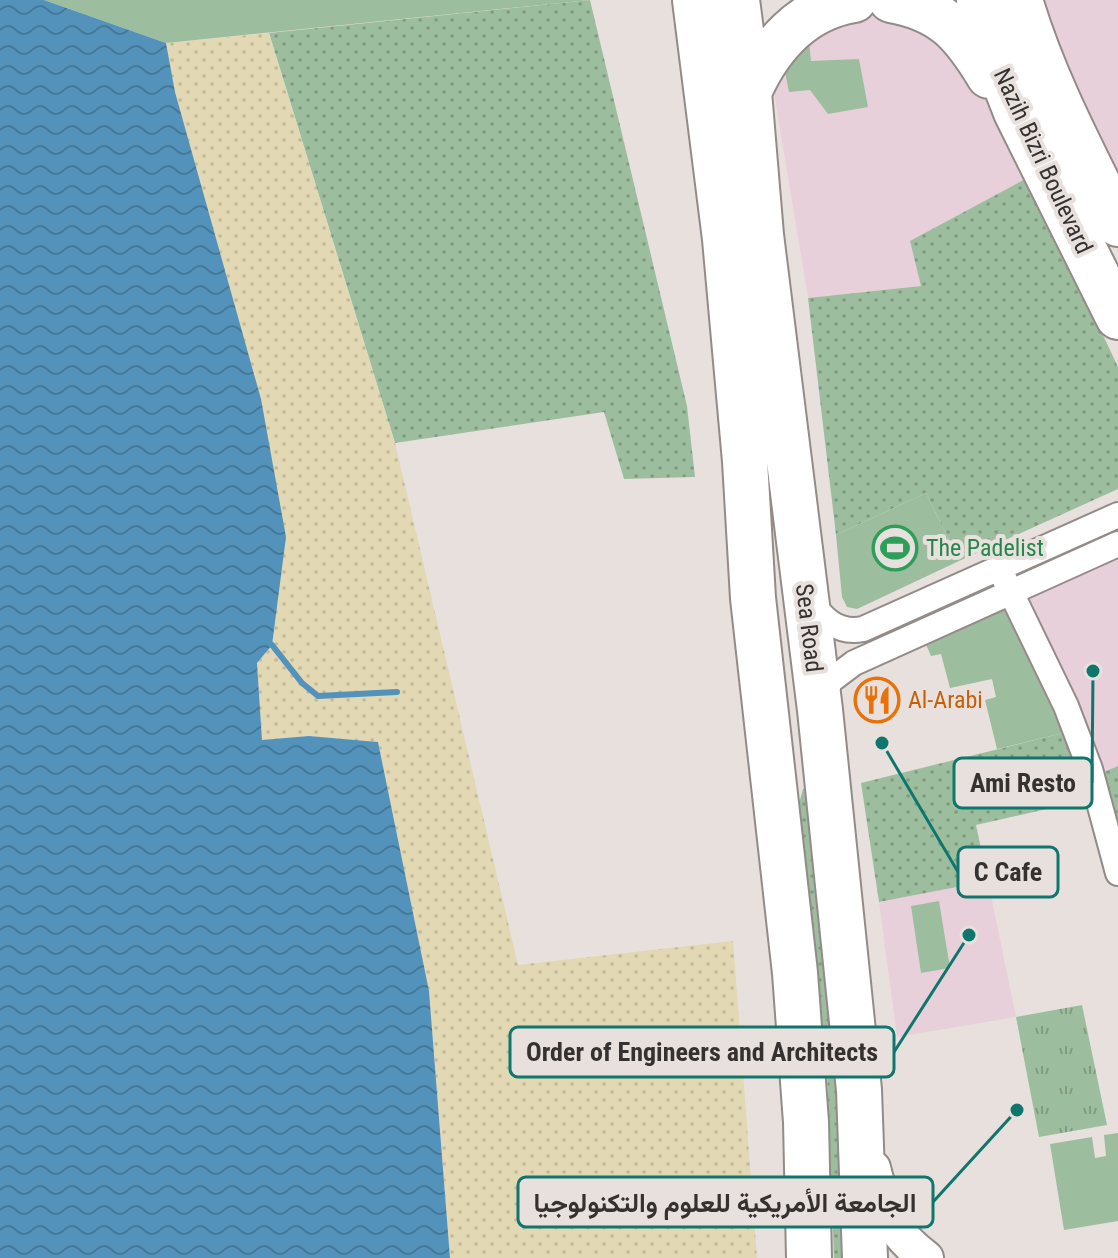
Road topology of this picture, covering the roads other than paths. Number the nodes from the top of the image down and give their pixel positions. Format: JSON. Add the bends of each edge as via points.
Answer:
{"nodes":[{"id":1,"x":695,"y":0,"type":"edge"},
{"id":2,"x":737,"y":0,"type":"edge"},
{"id":3,"x":854,"y":0,"type":"edge"},
{"id":4,"x":891,"y":0,"type":"edge"},
{"id":5,"x":979,"y":0,"type":"edge"},
{"id":6,"x":1020,"y":0,"type":"edge"},
{"id":7,"x":749,"y":92,"type":"junction"},
{"id":8,"x":1039,"y":163,"type":"junction"},
{"id":9,"x":1118,"y":224,"type":"edge"},
{"id":10,"x":1118,"y":317,"type":"edge"},
{"id":11,"x":1118,"y":515,"type":"edge"},
{"id":12,"x":1118,"y":544,"type":"edge"},
{"id":13,"x":801,"y":567,"type":"junction"},
{"id":14,"x":1000,"y":569,"type":"junction"},
{"id":15,"x":1011,"y":593,"type":"junction"},
{"id":16,"x":820,"y":710,"type":"junction"},
{"id":17,"x":826,"y":775,"type":"junction"},
{"id":18,"x":775,"y":781,"type":"junction"},
{"id":19,"x":1118,"y":873,"type":"edge"},
{"id":20,"x":859,"y":1090,"type":"junction"},
{"id":21,"x":809,"y":1258,"type":"edge"},
{"id":22,"x":865,"y":1258,"type":"edge"},
{"id":23,"x":926,"y":1258,"type":"edge"}],
"edges":[{"from":1,"to":18,"type":"highway","via":[[725,239],[753,598]]},
{"from":2,"to":7,"type":"highway","name":"Sea Road"},
{"from":3,"to":7,"type":"highway","via":[[797,24],[768,56]]},
{"from":4,"to":8,"type":"highway","via":[[940,16],[965,39]]},
{"from":5,"to":8,"type":"highway","name":"Nazih Bizri Boulevard","via":[[1005,86]]},
{"from":6,"to":9,"type":"highway","name":"Nazih Bizri Boulevard","via":[[1032,40]]},
{"from":7,"to":13,"type":"highway","name":"Sea Road"},
{"from":8,"to":10,"type":"highway","name":"Nazih Bizri Boulevard"},
{"from":11,"to":14,"type":"street"},
{"from":12,"to":15,"type":"street"},
{"from":13,"to":14,"type":"street","via":[[821,615],[841,628],[856,630]]},
{"from":13,"to":16,"type":"highway","name":"Sea Road"},
{"from":14,"to":15,"type":"street"},
{"from":15,"to":16,"type":"street","via":[[841,671],[830,681]]},
{"from":15,"to":19,"type":"street","via":[[1071,719]]},
{"from":16,"to":17,"type":"highway","name":"Sea Road"},
{"from":17,"to":18,"type":"highway"},
{"from":17,"to":20,"type":"highway","name":"Sea Road"},
{"from":18,"to":21,"type":"highway","via":[[799,1018]]},
{"from":20,"to":22,"type":"highway","name":"Sea Road"},
{"from":20,"to":23,"type":"main road","via":[[872,1167],[888,1219]]}]}
